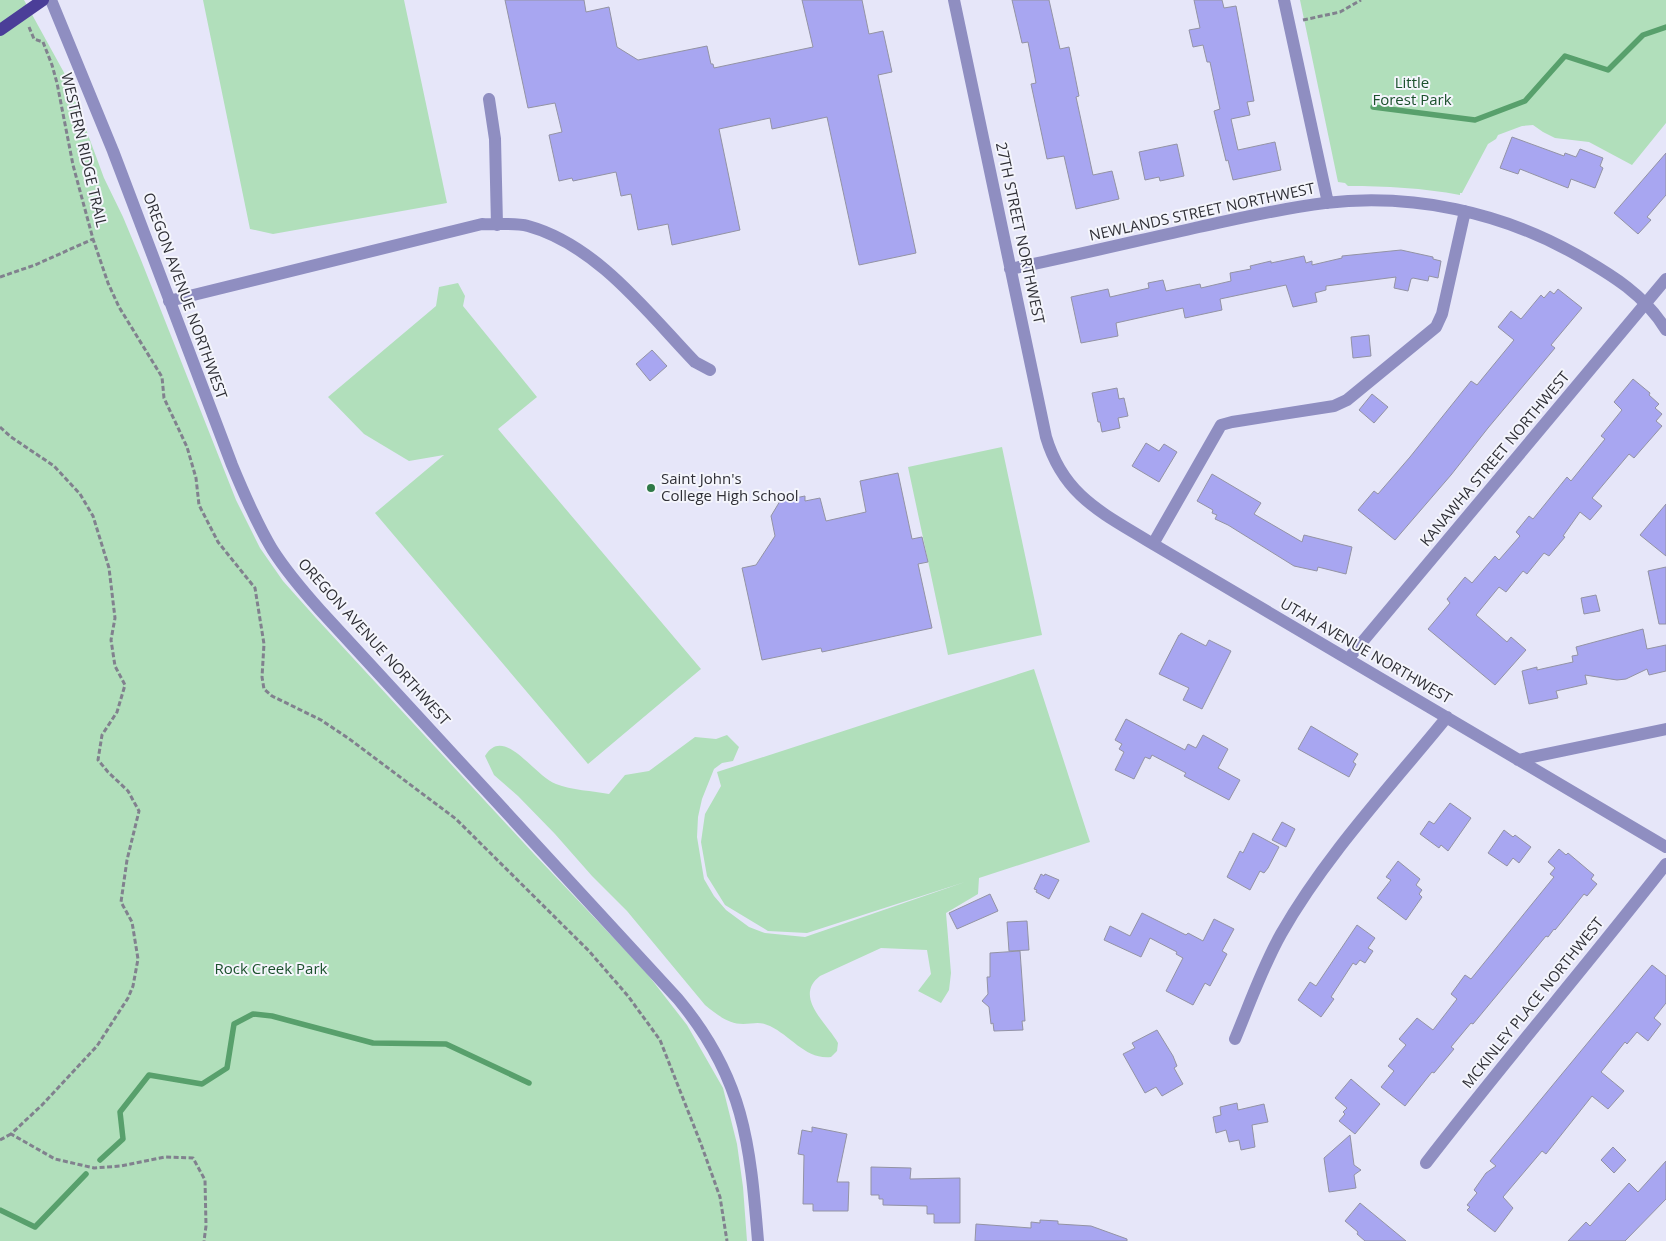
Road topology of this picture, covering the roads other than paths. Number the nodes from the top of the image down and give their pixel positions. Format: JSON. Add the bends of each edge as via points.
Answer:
{"nodes":[{"id":1,"x":43,"y":0,"type":"edge"},
{"id":2,"x":51,"y":0,"type":"edge"},
{"id":3,"x":954,"y":0,"type":"edge"},
{"id":4,"x":1284,"y":0,"type":"edge"},
{"id":5,"x":0,"y":30,"type":"edge"},
{"id":6,"x":489,"y":98,"type":"dead end"},
{"id":7,"x":1328,"y":203,"type":"junction"},
{"id":8,"x":1465,"y":211,"type":"junction"},
{"id":9,"x":497,"y":225,"type":"junction"},
{"id":10,"x":1010,"y":269,"type":"junction"},
{"id":11,"x":1666,"y":280,"type":"edge"},
{"id":12,"x":169,"y":301,"type":"junction"},
{"id":13,"x":1646,"y":303,"type":"junction"},
{"id":14,"x":1666,"y":330,"type":"edge"},
{"id":15,"x":710,"y":370,"type":"dead end"},
{"id":16,"x":1060,"y":471,"type":"joint"},
{"id":17,"x":1153,"y":544,"type":"junction"},
{"id":18,"x":1348,"y":659,"type":"junction"},
{"id":19,"x":1447,"y":717,"type":"junction"},
{"id":20,"x":1666,"y":729,"type":"edge"},
{"id":21,"x":1518,"y":760,"type":"junction"},
{"id":22,"x":1666,"y":847,"type":"edge"},
{"id":23,"x":1666,"y":864,"type":"edge"},
{"id":24,"x":1235,"y":1039,"type":"dead end"},
{"id":25,"x":1426,"y":1163,"type":"dead end"},
{"id":26,"x":758,"y":1241,"type":"edge"}],
"edges":[{"from":1,"to":5,"type":"main road"},
{"from":2,"to":12,"type":"street","name":"OREGON AVENUE NORTHWEST","via":[[113,151]]},
{"from":3,"to":10,"type":"street","name":"27TH STREET NORTHWEST"},
{"from":4,"to":7,"type":"street"},
{"from":6,"to":9,"type":"street","via":[[495,139]]},
{"from":7,"to":8,"type":"street","name":"NEWLANDS STREET NORTHWEST","via":[[1415,202]]},
{"from":7,"to":10,"type":"street","name":"NEWLANDS STREET NORTHWEST","via":[[1267,213]]},
{"from":8,"to":13,"type":"street","name":"NEWLANDS STREET NORTHWEST","via":[[1534,233],[1604,270]]},
{"from":8,"to":17,"type":"street","via":[[1436,328],[1347,400],[1334,406],[1221,425]]},
{"from":9,"to":12,"type":"street","via":[[482,224]]},
{"from":9,"to":15,"type":"street","via":[[527,226],[568,243],[612,276],[695,362]]},
{"from":10,"to":16,"type":"street","name":"27TH STREET NORTHWEST","via":[[1046,437]]},
{"from":11,"to":13,"type":"street","name":"KANAWHA STREET NORTHWEST"},
{"from":12,"to":26,"type":"street","name":"OREGON AVENUE NORTHWEST","via":[[246,498],[281,562],[320,610],[672,992],[704,1033],[726,1072],[743,1121],[751,1161]]},
{"from":13,"to":14,"type":"street","name":"NEWLANDS STREET NORTHWEST"},
{"from":13,"to":18,"type":"street","name":"KANAWHA STREET NORTHWEST"},
{"from":16,"to":17,"type":"street","name":"UTAH AVENUE NORTHWEST","via":[[1096,508]]},
{"from":17,"to":18,"type":"street","name":"UTAH AVENUE NORTHWEST"},
{"from":18,"to":19,"type":"street","name":"UTAH AVENUE NORTHWEST"},
{"from":19,"to":21,"type":"street","name":"UTAH AVENUE NORTHWEST"},
{"from":19,"to":24,"type":"street","via":[[1304,897],[1263,970]]},
{"from":20,"to":21,"type":"street"},
{"from":21,"to":22,"type":"street","name":"UTAH AVENUE NORTHWEST"},
{"from":23,"to":25,"type":"street","name":"MCKINLEY PLACE NORTHWEST"}]}
